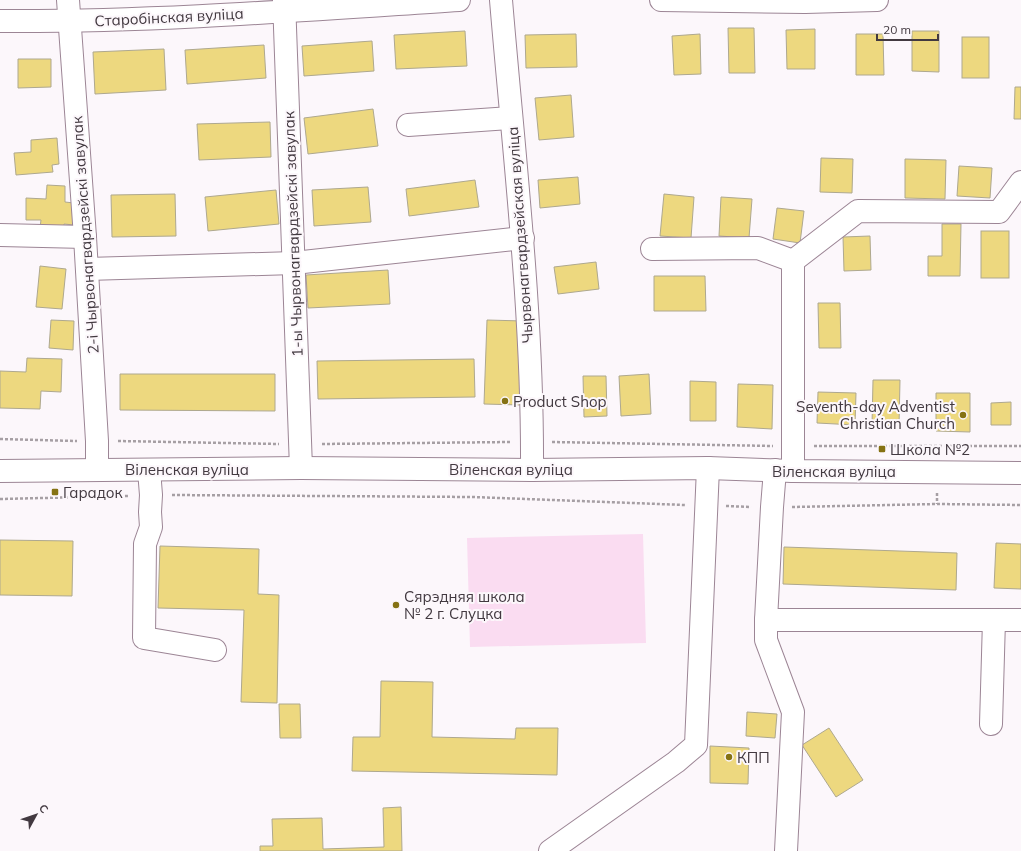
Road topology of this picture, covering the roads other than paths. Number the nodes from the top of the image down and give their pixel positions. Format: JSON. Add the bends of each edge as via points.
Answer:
{"nodes":[{"id":1,"x":68,"y":0,"type":"edge"},
{"id":2,"x":459,"y":0,"type":"edge"},
{"id":3,"x":501,"y":0,"type":"edge"},
{"id":4,"x":661,"y":0,"type":"edge"},
{"id":5,"x":877,"y":0,"type":"edge"},
{"id":6,"x":284,"y":6,"type":"edge"},
{"id":7,"x":0,"y":20,"type":"edge"},
{"id":8,"x":71,"y":21,"type":"junction"},
{"id":9,"x":511,"y":118,"type":"junction"},
{"id":10,"x":408,"y":125,"type":"dead end"},
{"id":11,"x":1021,"y":182,"type":"edge"},
{"id":12,"x":0,"y":235,"type":"edge"},
{"id":13,"x":85,"y":237,"type":"junction"},
{"id":14,"x":523,"y":238,"type":"junction"},
{"id":15,"x":652,"y":249,"type":"dead end"},
{"id":16,"x":793,"y":261,"type":"junction"},
{"id":17,"x":294,"y":263,"type":"junction"},
{"id":18,"x":87,"y":269,"type":"junction"},
{"id":19,"x":301,"y":468,"type":"junction"},
{"id":20,"x":708,"y":468,"type":"junction"},
{"id":21,"x":97,"y":469,"type":"junction"},
{"id":22,"x":149,"y":470,"type":"junction"},
{"id":23,"x":532,"y":470,"type":"junction"},
{"id":24,"x":0,"y":471,"type":"edge"},
{"id":25,"x":784,"y":471,"type":"junction"},
{"id":26,"x":1021,"y":473,"type":"edge"},
{"id":27,"x":766,"y":620,"type":"junction"},
{"id":28,"x":994,"y":620,"type":"junction"},
{"id":29,"x":1021,"y":620,"type":"edge"},
{"id":30,"x":215,"y":650,"type":"dead end"},
{"id":31,"x":991,"y":724,"type":"dead end"},
{"id":32,"x":550,"y":851,"type":"edge"},
{"id":33,"x":786,"y":851,"type":"edge"}],
"edges":[{"from":1,"to":8,"type":"street","name":"2-і Чырвонагвардзейскі завулак"},
{"from":2,"to":6,"type":"street","name":"Старобінская вуліца"},
{"from":3,"to":9,"type":"street","name":"Чырвонагвардзейская вуліца"},
{"from":4,"to":5,"type":"street"},
{"from":6,"to":8,"type":"street","name":"Старобінская вуліца"},
{"from":6,"to":17,"type":"street","name":"1-ы Чырвонагвардзейскі завулак"},
{"from":7,"to":8,"type":"street","name":"Старобінская вуліца"},
{"from":8,"to":13,"type":"street","name":"2-і Чырвонагвардзейскі завулак"},
{"from":9,"to":10,"type":"street"},
{"from":9,"to":14,"type":"street","name":"Чырвонагвардзейская вуліца"},
{"from":11,"to":16,"type":"street","via":[[999,212],[858,211]]},
{"from":12,"to":13,"type":"street"},
{"from":13,"to":18,"type":"street","name":"2-і Чырвонагвардзейскі завулак"},
{"from":14,"to":17,"type":"street"},
{"from":14,"to":23,"type":"street","name":"Чырвонагвардзейская вуліца","via":[[532,405]]},
{"from":15,"to":16,"type":"street","via":[[758,248]]},
{"from":16,"to":25,"type":"street"},
{"from":17,"to":18,"type":"street"},
{"from":17,"to":19,"type":"street","name":"1-ы Чырвонагвардзейскі завулак"},
{"from":18,"to":21,"type":"street","name":"2-і Чырвонагвардзейскі завулак"},
{"from":19,"to":22,"type":"street","name":"Віленская вуліца"},
{"from":19,"to":23,"type":"street","name":"Віленская вуліца"},
{"from":20,"to":23,"type":"street","name":"Віленская вуліца"},
{"from":20,"to":25,"type":"street","name":"Віленская вуліца"},
{"from":20,"to":32,"type":"street","via":[[696,745],[676,762]]},
{"from":21,"to":22,"type":"street","name":"Віленская вуліца"},
{"from":21,"to":24,"type":"street","name":"Віленская вуліца"},
{"from":22,"to":30,"type":"street","via":[[151,527],[145,544],[144,638]]},
{"from":25,"to":26,"type":"street","name":"Віленская вуліца"},
{"from":25,"to":27,"type":"street","via":[[772,507]]},
{"from":27,"to":28,"type":"street"},
{"from":27,"to":33,"type":"street","via":[[766,640],[793,712]]},
{"from":28,"to":29,"type":"street"},
{"from":28,"to":31,"type":"street"}]}
